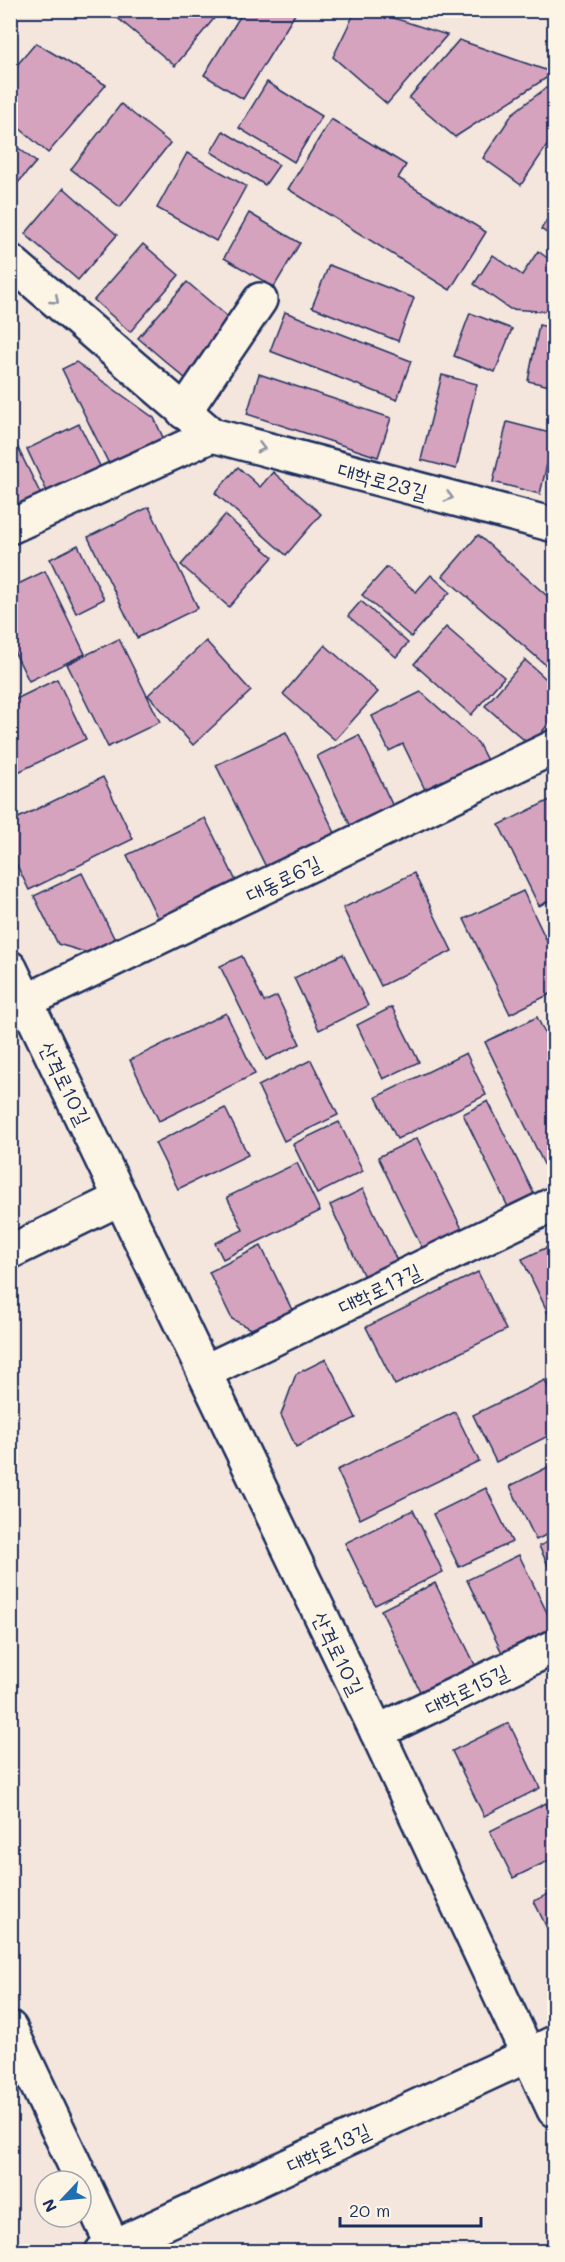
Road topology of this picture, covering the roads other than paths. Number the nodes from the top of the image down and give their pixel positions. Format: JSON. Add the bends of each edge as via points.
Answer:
{"nodes":[{"id":1,"x":10,"y":261,"type":"edge"},
{"id":2,"x":260,"y":300,"type":"dead end"},
{"id":3,"x":184,"y":412,"type":"junction"},
{"id":4,"x":212,"y":435,"type":"junction"},
{"id":5,"x":555,"y":525,"type":"edge"},
{"id":6,"x":10,"y":527,"type":"edge"},
{"id":7,"x":555,"y":747,"type":"edge"},
{"id":8,"x":10,"y":968,"type":"edge"},
{"id":9,"x":19,"y":1005,"type":"edge"},
{"id":10,"x":121,"y":1198,"type":"junction"},
{"id":11,"x":555,"y":1204,"type":"edge"},
{"id":12,"x":10,"y":1252,"type":"edge"},
{"id":13,"x":204,"y":1372,"type":"junction"},
{"id":14,"x":555,"y":1647,"type":"edge"},
{"id":15,"x":377,"y":1732,"type":"junction"},
{"id":16,"x":10,"y":2028,"type":"edge"},
{"id":17,"x":541,"y":2049,"type":"edge"},
{"id":18,"x":555,"y":2110,"type":"edge"},
{"id":19,"x":110,"y":2250,"type":"edge"}],
"edges":[{"from":1,"to":3,"type":"street","name":"대학로23길","one_way":true},
{"from":2,"to":3,"type":"street"},
{"from":3,"to":4,"type":"street","name":"대학로23길"},
{"from":4,"to":5,"type":"street","name":"대학로23길","one_way":true},
{"from":4,"to":6,"type":"street"},
{"from":7,"to":9,"type":"street","name":"대동로6길"},
{"from":8,"to":9,"type":"street","name":"산격로10길"},
{"from":9,"to":10,"type":"street","name":"산격로10길"},
{"from":10,"to":12,"type":"street"},
{"from":10,"to":13,"type":"street","name":"산격로10길"},
{"from":11,"to":13,"type":"street","name":"대학로17길"},
{"from":13,"to":15,"type":"street","name":"산격로10길"},
{"from":14,"to":15,"type":"street","name":"대학로15길"},
{"from":15,"to":17,"type":"street","name":"산격로10길"},
{"from":16,"to":19,"type":"street"},
{"from":17,"to":18,"type":"street","name":"산격로10길"},
{"from":17,"to":19,"type":"street","name":"대학로13길"}]}
